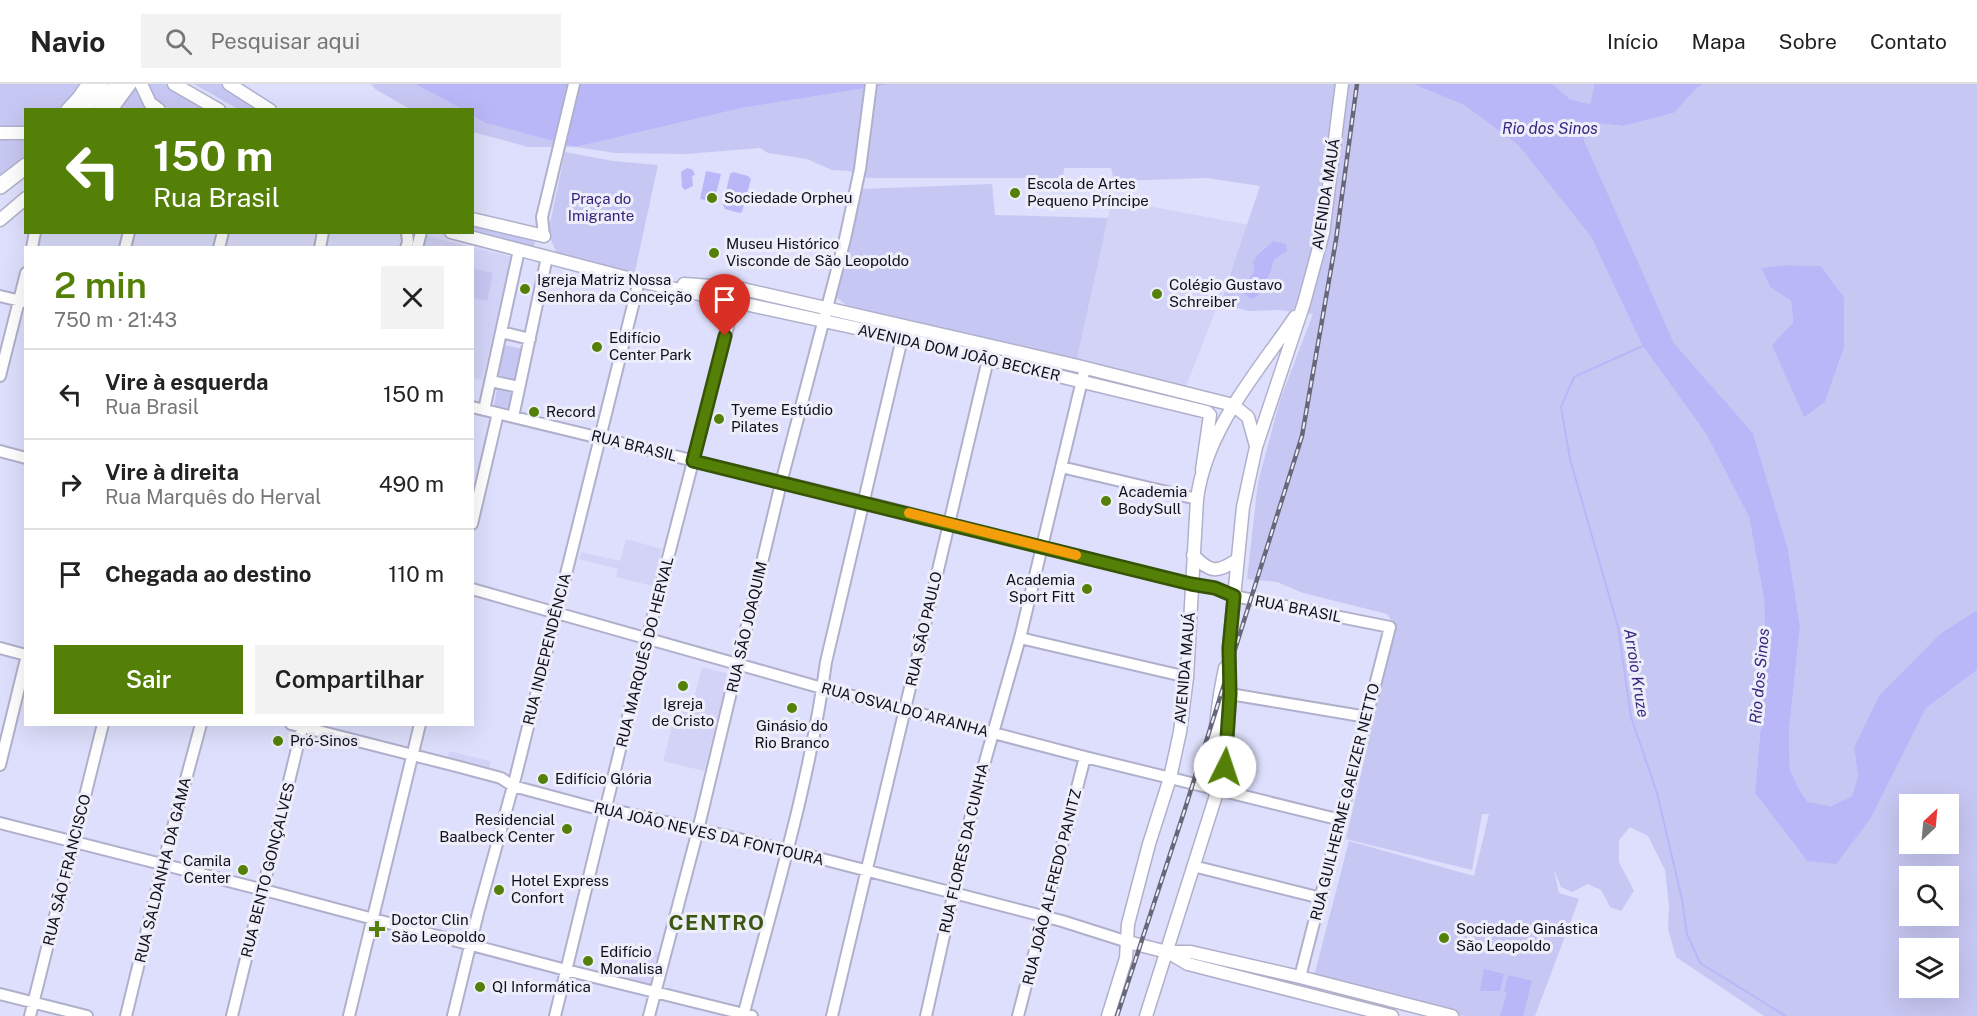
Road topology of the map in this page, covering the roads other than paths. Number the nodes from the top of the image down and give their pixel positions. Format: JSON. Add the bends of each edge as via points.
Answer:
{"nodes":[{"id":1,"x":88,"y":84,"type":"edge"},
{"id":2,"x":100,"y":84,"type":"edge"},
{"id":3,"x":130,"y":84,"type":"edge"},
{"id":4,"x":141,"y":84,"type":"edge"},
{"id":5,"x":174,"y":84,"type":"edge"},
{"id":6,"x":186,"y":84,"type":"edge"},
{"id":7,"x":229,"y":84,"type":"edge"},
{"id":8,"x":574,"y":84,"type":"edge"},
{"id":9,"x":871,"y":84,"type":"edge"},
{"id":10,"x":1342,"y":84,"type":"edge"},
{"id":11,"x":114,"y":100,"type":"edge"},
{"id":12,"x":69,"y":108,"type":"edge"},
{"id":13,"x":83,"y":108,"type":"edge"},
{"id":14,"x":156,"y":108,"type":"edge"},
{"id":15,"x":216,"y":108,"type":"edge"},
{"id":16,"x":227,"y":108,"type":"edge"},
{"id":17,"x":267,"y":108,"type":"edge"},
{"id":18,"x":0,"y":133,"type":"edge"},
{"id":19,"x":24,"y":133,"type":"edge"},
{"id":20,"x":24,"y":168,"type":"edge"},
{"id":21,"x":24,"y":180,"type":"edge"},
{"id":22,"x":0,"y":186,"type":"edge"},
{"id":23,"x":0,"y":198,"type":"edge"},
{"id":24,"x":24,"y":202,"type":"edge"},
{"id":25,"x":542,"y":217,"type":"junction"},
{"id":26,"x":474,"y":219,"type":"edge"},
{"id":27,"x":0,"y":220,"type":"edge"},
{"id":28,"x":526,"y":232,"type":"junction"},
{"id":29,"x":459,"y":234,"type":"edge"},
{"id":30,"x":544,"y":236,"type":"junction"},
{"id":31,"x":519,"y":250,"type":"junction"},
{"id":32,"x":547,"y":256,"type":"junction"},
{"id":33,"x":639,"y":281,"type":"junction"},
{"id":34,"x":653,"y":284,"type":"junction"},
{"id":35,"x":738,"y":288,"type":"junction"},
{"id":36,"x":0,"y":296,"type":"edge"},
{"id":37,"x":22,"y":301,"type":"edge"},
{"id":38,"x":734,"y":301,"type":"junction"},
{"id":39,"x":1304,"y":303,"type":"junction"},
{"id":40,"x":825,"y":315,"type":"junction"},
{"id":41,"x":501,"y":332,"type":"junction"},
{"id":42,"x":903,"y":332,"type":"junction"},
{"id":43,"x":530,"y":339,"type":"junction"},
{"id":44,"x":989,"y":353,"type":"junction"},
{"id":45,"x":1085,"y":368,"type":"junction"},
{"id":46,"x":0,"y":376,"type":"edge"},
{"id":47,"x":491,"y":381,"type":"junction"},
{"id":48,"x":1081,"y":382,"type":"junction"},
{"id":49,"x":519,"y":387,"type":"junction"},
{"id":50,"x":1233,"y":405,"type":"junction"},
{"id":51,"x":474,"y":408,"type":"edge"},
{"id":52,"x":484,"y":410,"type":"junction"},
{"id":53,"x":498,"y":413,"type":"junction"},
{"id":54,"x":513,"y":417,"type":"junction"},
{"id":55,"x":600,"y":438,"type":"junction"},
{"id":56,"x":1256,"y":447,"type":"junction"},
{"id":57,"x":0,"y":451,"type":"edge"},
{"id":58,"x":24,"y":457,"type":"edge"},
{"id":59,"x":693,"y":461,"type":"junction"},
{"id":60,"x":1061,"y":467,"type":"junction"},
{"id":61,"x":1202,"y":470,"type":"junction"},
{"id":62,"x":781,"y":483,"type":"junction"},
{"id":63,"x":1197,"y":499,"type":"junction"},
{"id":64,"x":864,"y":502,"type":"junction"},
{"id":65,"x":474,"y":515,"type":"edge"},
{"id":66,"x":948,"y":523,"type":"junction"},
{"id":67,"x":1042,"y":547,"type":"junction"},
{"id":68,"x":1193,"y":555,"type":"junction"},
{"id":69,"x":1237,"y":560,"type":"junction"},
{"id":70,"x":1191,"y":584,"type":"junction"},
{"id":71,"x":474,"y":590,"type":"edge"},
{"id":72,"x":1234,"y":596,"type":"junction"},
{"id":73,"x":556,"y":614,"type":"junction"},
{"id":74,"x":1390,"y":627,"type":"joint"},
{"id":75,"x":1020,"y":638,"type":"junction"},
{"id":76,"x":647,"y":639,"type":"junction"},
{"id":77,"x":0,"y":648,"type":"edge"},
{"id":78,"x":1229,"y":648,"type":"junction"},
{"id":79,"x":24,"y":656,"type":"edge"},
{"id":80,"x":24,"y":665,"type":"edge"},
{"id":81,"x":738,"y":665,"type":"junction"},
{"id":82,"x":1187,"y":677,"type":"junction"},
{"id":83,"x":822,"y":688,"type":"junction"},
{"id":84,"x":1230,"y":694,"type":"junction"},
{"id":85,"x":906,"y":710,"type":"junction"},
{"id":86,"x":1367,"y":717,"type":"junction"},
{"id":87,"x":102,"y":726,"type":"edge"},
{"id":88,"x":200,"y":726,"type":"edge"},
{"id":89,"x":303,"y":726,"type":"edge"},
{"id":90,"x":419,"y":726,"type":"edge"},
{"id":91,"x":992,"y":733,"type":"junction"},
{"id":92,"x":412,"y":755,"type":"junction"},
{"id":93,"x":1085,"y":757,"type":"junction"},
{"id":94,"x":0,"y":765,"type":"edge"},
{"id":95,"x":1170,"y":778,"type":"junction"},
{"id":96,"x":513,"y":786,"type":"junction"},
{"id":97,"x":1217,"y":789,"type":"junction"},
{"id":98,"x":606,"y":811,"type":"junction"},
{"id":99,"x":1341,"y":819,"type":"junction"},
{"id":100,"x":0,"y":824,"type":"edge"},
{"id":101,"x":698,"y":830,"type":"junction"},
{"id":102,"x":73,"y":842,"type":"junction"},
{"id":103,"x":787,"y":850,"type":"junction"},
{"id":104,"x":163,"y":864,"type":"junction"},
{"id":105,"x":1193,"y":866,"type":"junction"},
{"id":106,"x":866,"y":871,"type":"junction"},
{"id":107,"x":264,"y":890,"type":"junction"},
{"id":108,"x":954,"y":893,"type":"junction"},
{"id":109,"x":1320,"y":898,"type":"junction"},
{"id":110,"x":1045,"y":917,"type":"junction"},
{"id":111,"x":373,"y":918,"type":"junction"},
{"id":112,"x":1128,"y":942,"type":"junction"},
{"id":113,"x":471,"y":944,"type":"junction"},
{"id":114,"x":1167,"y":952,"type":"junction"},
{"id":115,"x":567,"y":970,"type":"junction"},
{"id":116,"x":1300,"y":977,"type":"junction"},
{"id":117,"x":655,"y":992,"type":"junction"},
{"id":118,"x":0,"y":994,"type":"edge"},
{"id":119,"x":34,"y":1002,"type":"junction"},
{"id":120,"x":746,"y":1015,"type":"edge"},
{"id":121,"x":30,"y":1016,"type":"edge"},
{"id":122,"x":87,"y":1016,"type":"edge"},
{"id":123,"x":126,"y":1016,"type":"edge"},
{"id":124,"x":232,"y":1016,"type":"edge"},
{"id":125,"x":349,"y":1016,"type":"edge"},
{"id":126,"x":453,"y":1016,"type":"edge"},
{"id":127,"x":555,"y":1016,"type":"edge"},
{"id":128,"x":649,"y":1016,"type":"edge"},
{"id":129,"x":832,"y":1016,"type":"edge"},
{"id":130,"x":926,"y":1016,"type":"edge"},
{"id":131,"x":1018,"y":1016,"type":"edge"},
{"id":132,"x":1108,"y":1016,"type":"edge"},
{"id":133,"x":1146,"y":1016,"type":"edge"},
{"id":134,"x":1392,"y":1016,"type":"edge"},
{"id":135,"x":1451,"y":1016,"type":"edge"}],
"edges":[{"from":1,"to":12,"type":"main road"},
{"from":2,"to":13,"type":"highway"},
{"from":3,"to":11,"type":"main road"},
{"from":4,"to":14,"type":"main road"},
{"from":5,"to":15,"type":"main road"},
{"from":6,"to":16,"type":"main road"},
{"from":7,"to":17,"type":"main road"},
{"from":8,"to":25,"type":"street"},
{"from":9,"to":40,"type":"street","name":"RUA SÃO JOAQUIM","via":[[860,169]]},
{"from":10,"to":39,"type":"main road","name":"AVENIDA MAUÁ","via":[[1323,233]]},
{"from":18,"to":19,"type":"main road"},
{"from":20,"to":22,"type":"highway"},
{"from":21,"to":23,"type":"highway"},
{"from":24,"to":27,"type":"main road"},
{"from":25,"to":28,"type":"street"},
{"from":25,"to":30,"type":"street"},
{"from":26,"to":28,"type":"main road"},
{"from":28,"to":30,"type":"main road"},
{"from":29,"to":31,"type":"main road","name":"AVENIDA DOM JOÃO BECKER"},
{"from":30,"to":31,"type":"main road","via":[[537,247]]},
{"from":30,"to":32,"type":"main road"},
{"from":31,"to":32,"type":"main road","name":"AVENIDA DOM JOÃO BECKER"},
{"from":31,"to":41,"type":"street"},
{"from":32,"to":33,"type":"main road","name":"AVENIDA DOM JOÃO BECKER"},
{"from":32,"to":43,"type":"street"},
{"from":33,"to":34,"type":"main road","name":"AVENIDA DOM JOÃO BECKER"},
{"from":33,"to":55,"type":"street","name":"RUA INDEPENDÊNCIA"},
{"from":34,"to":35,"type":"main road","name":"AVENIDA DOM JOÃO BECKER"},
{"from":34,"to":38,"type":"main road","name":"AVENIDA DOM JOÃO BECKER"},
{"from":35,"to":38,"type":"street","name":"RUA MARQUÊS DO HERVAL"},
{"from":35,"to":40,"type":"main road","name":"AVENIDA DOM JOÃO BECKER"},
{"from":36,"to":37,"type":"street"},
{"from":37,"to":46,"type":"street"},
{"from":38,"to":40,"type":"main road","name":"AVENIDA DOM JOÃO BECKER"},
{"from":38,"to":59,"type":"street","name":"RUA MARQUÊS DO HERVAL"},
{"from":39,"to":50,"type":"main road","name":"AVENIDA MAUÁ"},
{"from":39,"to":56,"type":"main road","name":"AVENIDA MAUÁ"},
{"from":40,"to":42,"type":"main road","name":"AVENIDA DOM JOÃO BECKER"},
{"from":40,"to":62,"type":"street","name":"RUA SÃO JOAQUIM"},
{"from":41,"to":43,"type":"street"},
{"from":41,"to":47,"type":"street"},
{"from":42,"to":44,"type":"main road","name":"AVENIDA DOM JOÃO BECKER"},
{"from":42,"to":64,"type":"street"},
{"from":43,"to":49,"type":"street"},
{"from":44,"to":45,"type":"main road","name":"AVENIDA DOM JOÃO BECKER"},
{"from":44,"to":48,"type":"main road","name":"AVENIDA DOM JOÃO BECKER"},
{"from":44,"to":66,"type":"street","name":"RUA SÃO PAULO"},
{"from":45,"to":48,"type":"street","name":"RUA FLORES DA CUNHA"},
{"from":45,"to":50,"type":"main road","name":"AVENIDA DOM JOÃO BECKER"},
{"from":47,"to":49,"type":"street"},
{"from":47,"to":52,"type":"street"},
{"from":48,"to":60,"type":"street","name":"RUA FLORES DA CUNHA"},
{"from":48,"to":61,"type":"main road","name":"AVENIDA DOM JOÃO BECKER","via":[[1209,413]]},
{"from":49,"to":54,"type":"street"},
{"from":50,"to":56,"type":"main road","via":[[1248,417]]},
{"from":50,"to":61,"type":"main road","name":"AVENIDA MAUÁ"},
{"from":51,"to":52,"type":"street","name":"RUA BRASIL"},
{"from":52,"to":53,"type":"street","name":"RUA BRASIL"},
{"from":53,"to":54,"type":"street","name":"RUA BRASIL"},
{"from":53,"to":65,"type":"street"},
{"from":54,"to":55,"type":"street","name":"RUA BRASIL"},
{"from":55,"to":59,"type":"street","name":"RUA BRASIL"},
{"from":55,"to":73,"type":"street","name":"RUA INDEPENDÊNCIA"},
{"from":56,"to":69,"type":"main road","name":"AVENIDA MAUÁ"},
{"from":57,"to":58,"type":"street"},
{"from":59,"to":62,"type":"street","name":"RUA BRASIL"},
{"from":59,"to":76,"type":"street","name":"RUA MARQUÊS DO HERVAL"},
{"from":60,"to":63,"type":"street"},
{"from":60,"to":67,"type":"street","name":"RUA FLORES DA CUNHA"},
{"from":61,"to":63,"type":"main road","name":"AVENIDA MAUÁ"},
{"from":62,"to":64,"type":"street","name":"RUA BRASIL"},
{"from":62,"to":81,"type":"street","name":"RUA SÃO JOAQUIM"},
{"from":63,"to":68,"type":"main road","name":"AVENIDA MAUÁ"},
{"from":64,"to":66,"type":"street","name":"RUA BRASIL"},
{"from":64,"to":83,"type":"street"},
{"from":66,"to":67,"type":"street","name":"RUA BRASIL"},
{"from":66,"to":85,"type":"street","name":"RUA SÃO PAULO"},
{"from":67,"to":70,"type":"street","name":"RUA BRASIL"},
{"from":67,"to":75,"type":"street","name":"RUA FLORES DA CUNHA"},
{"from":68,"to":69,"type":"main road","via":[[1204,567],[1215,570]]},
{"from":68,"to":70,"type":"main road","name":"AVENIDA MAUÁ"},
{"from":69,"to":72,"type":"main road","name":"AVENIDA MAUÁ"},
{"from":70,"to":72,"type":"street","name":"RUA BRASIL"},
{"from":70,"to":82,"type":"main road","name":"AVENIDA MAUÁ"},
{"from":71,"to":73,"type":"street","name":"RUA OSVALDO ARANHA"},
{"from":72,"to":74,"type":"street","name":"RUA BRASIL"},
{"from":72,"to":78,"type":"main road","name":"AVENIDA MAUÁ"},
{"from":73,"to":76,"type":"street","name":"RUA OSVALDO ARANHA"},
{"from":73,"to":96,"type":"street","name":"RUA INDEPENDÊNCIA"},
{"from":74,"to":86,"type":"street","name":"RUA GUILHERME GAEIZER NETTO"},
{"from":75,"to":82,"type":"street"},
{"from":75,"to":91,"type":"street","name":"RUA FLORES DA CUNHA"},
{"from":76,"to":81,"type":"street","name":"RUA OSVALDO ARANHA"},
{"from":76,"to":98,"type":"street","name":"RUA MARQUÊS DO HERVAL"},
{"from":77,"to":79,"type":"street"},
{"from":78,"to":84,"type":"main road","name":"AVENIDA MAUÁ"},
{"from":78,"to":97,"type":"main road","name":"AVENIDA MAUÁ","via":[[1217,724]]},
{"from":80,"to":94,"type":"street"},
{"from":81,"to":83,"type":"street","name":"RUA OSVALDO ARANHA"},
{"from":81,"to":101,"type":"street","name":"RUA SÃO JOAQUIM"},
{"from":82,"to":95,"type":"main road","name":"AVENIDA MAUÁ"},
{"from":83,"to":85,"type":"street","name":"RUA OSVALDO ARANHA"},
{"from":83,"to":103,"type":"street"},
{"from":84,"to":86,"type":"street"},
{"from":84,"to":97,"type":"main road","name":"AVENIDA MAUÁ","via":[[1225,767]]},
{"from":85,"to":91,"type":"street","name":"RUA OSVALDO ARANHA"},
{"from":85,"to":106,"type":"street","name":"RUA SÃO PAULO"},
{"from":86,"to":99,"type":"street","name":"RUA GUILHERME GAEIZER NETTO"},
{"from":87,"to":102,"type":"street","name":"RUA SÃO FRANCISCO"},
{"from":88,"to":104,"type":"street","name":"RUA SALDANHA DA GAMA"},
{"from":89,"to":92,"type":"street","name":"RUA JOÃO NEVES DA FONTOURA"},
{"from":89,"to":107,"type":"street","name":"RUA BENTO GONÇALVES"},
{"from":90,"to":92,"type":"street"},
{"from":91,"to":93,"type":"street","name":"RUA OSVALDO ARANHA"},
{"from":91,"to":108,"type":"street","name":"RUA FLORES DA CUNHA"},
{"from":92,"to":96,"type":"street","name":"RUA JOÃO NEVES DA FONTOURA","via":[[501,778]]},
{"from":92,"to":111,"type":"street"},
{"from":93,"to":95,"type":"street","name":"RUA OSVALDO ARANHA"},
{"from":93,"to":110,"type":"street","name":"RUA JOÃO ALFREDO PANITZ"},
{"from":95,"to":97,"type":"street","name":"RUA OSVALDO ARANHA"},
{"from":95,"to":112,"type":"main road","name":"AVENIDA MAUÁ","via":[[1128,924]]},
{"from":96,"to":98,"type":"street","name":"RUA JOÃO NEVES DA FONTOURA"},
{"from":96,"to":113,"type":"street","name":"RUA INDEPENDÊNCIA"},
{"from":97,"to":99,"type":"street","name":"RUA OSVALDO ARANHA"},
{"from":97,"to":105,"type":"main road","name":"AVENIDA MAUÁ"},
{"from":98,"to":101,"type":"street","name":"RUA JOÃO NEVES DA FONTOURA"},
{"from":98,"to":115,"type":"street","name":"RUA MARQUÊS DO HERVAL"},
{"from":99,"to":109,"type":"street","name":"RUA GUILHERME GAEIZER NETTO"},
{"from":100,"to":102,"type":"street"},
{"from":101,"to":103,"type":"street","name":"RUA JOÃO NEVES DA FONTOURA"},
{"from":101,"to":117,"type":"street","name":"RUA SÃO JOAQUIM"},
{"from":102,"to":104,"type":"street"},
{"from":102,"to":119,"type":"street","name":"RUA SÃO FRANCISCO"},
{"from":103,"to":106,"type":"street","name":"RUA JOÃO NEVES DA FONTOURA"},
{"from":103,"to":120,"type":"street"},
{"from":104,"to":107,"type":"street"},
{"from":104,"to":123,"type":"street","name":"RUA SALDANHA DA GAMA"},
{"from":105,"to":109,"type":"street"},
{"from":105,"to":114,"type":"main road","name":"AVENIDA MAUÁ"},
{"from":106,"to":108,"type":"street","name":"RUA JOÃO NEVES DA FONTOURA"},
{"from":106,"to":129,"type":"street","name":"RUA SÃO PAULO"},
{"from":107,"to":111,"type":"street"},
{"from":107,"to":124,"type":"street","name":"RUA BENTO GONÇALVES"},
{"from":108,"to":110,"type":"street","name":"RUA JOÃO NEVES DA FONTOURA"},
{"from":108,"to":130,"type":"street","name":"RUA FLORES DA CUNHA"},
{"from":109,"to":116,"type":"street","name":"RUA GUILHERME GAEIZER NETTO"},
{"from":110,"to":112,"type":"street","name":"RUA JOÃO NEVES DA FONTOURA"},
{"from":110,"to":131,"type":"street","name":"RUA JOÃO ALFREDO PANITZ"},
{"from":111,"to":113,"type":"street"},
{"from":111,"to":125,"type":"street"},
{"from":112,"to":114,"type":"main road"},
{"from":112,"to":132,"type":"main road","name":"AVENIDA MAUÁ"},
{"from":113,"to":115,"type":"street"},
{"from":113,"to":126,"type":"street","name":"RUA INDEPENDÊNCIA"},
{"from":114,"to":116,"type":"main road","via":[[1191,952]]},
{"from":114,"to":133,"type":"main road","name":"AVENIDA MAUÁ"},
{"from":114,"to":134,"type":"main road","via":[[1188,964]]},
{"from":115,"to":117,"type":"street"},
{"from":115,"to":127,"type":"street","name":"RUA MARQUÊS DO HERVAL"},
{"from":116,"to":135,"type":"main road"},
{"from":117,"to":120,"type":"street"},
{"from":117,"to":128,"type":"street","name":"RUA SÃO JOAQUIM"},
{"from":118,"to":119,"type":"street"},
{"from":119,"to":121,"type":"street","name":"RUA SÃO FRANCISCO"},
{"from":119,"to":122,"type":"street"}]}
